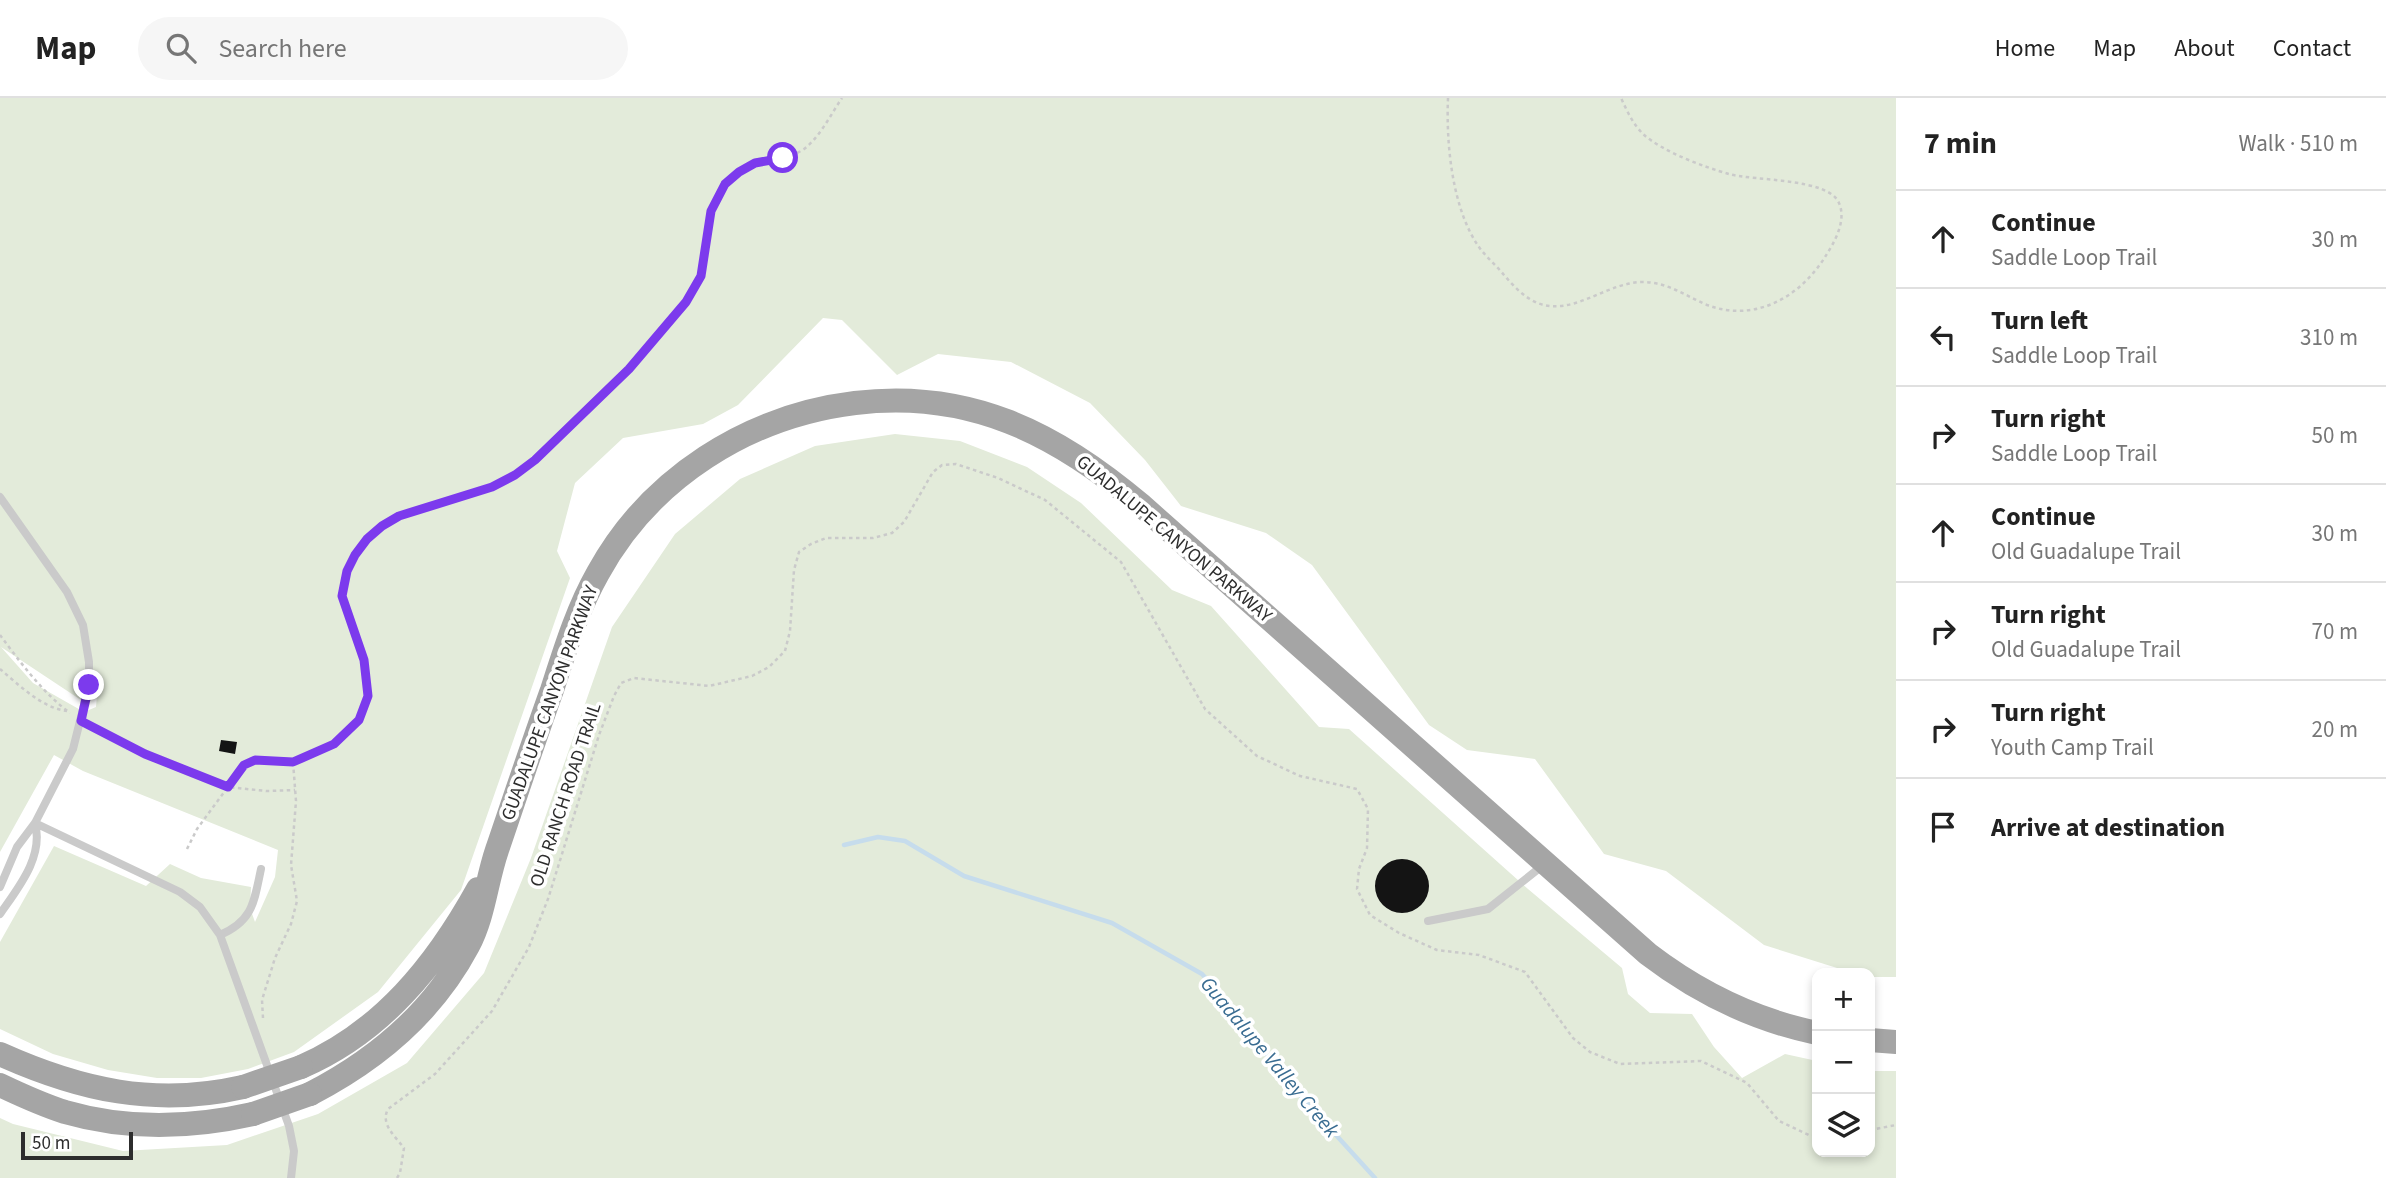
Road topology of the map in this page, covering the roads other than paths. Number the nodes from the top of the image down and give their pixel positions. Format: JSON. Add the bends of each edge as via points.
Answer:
{"nodes":[{"id":1,"x":0,"y":497,"type":"edge"},
{"id":2,"x":35,"y":823,"type":"junction"},
{"id":3,"x":493,"y":861,"type":"junction"},
{"id":4,"x":1545,"y":864,"type":"junction"},
{"id":5,"x":261,"y":869,"type":"dead end"},
{"id":6,"x":0,"y":887,"type":"edge"},
{"id":7,"x":0,"y":914,"type":"edge"},
{"id":8,"x":1428,"y":921,"type":"dead end"},
{"id":9,"x":220,"y":935,"type":"junction"},
{"id":10,"x":1812,"y":1032,"type":"edge"},
{"id":11,"x":1875,"y":1040,"type":"edge"},
{"id":12,"x":1896,"y":1042,"type":"edge"},
{"id":13,"x":0,"y":1054,"type":"edge"},
{"id":14,"x":0,"y":1086,"type":"edge"},
{"id":15,"x":291,"y":1178,"type":"edge"}],
"edges":[{"from":1,"to":2,"type":"lane","via":[[56,574],[83,625],[87,644],[89,673],[73,749]]},
{"from":2,"to":6,"type":"lane","via":[[17,847]]},
{"from":2,"to":7,"type":"lane","via":[[34,855]]},
{"from":2,"to":9,"type":"lane","via":[[180,892],[200,908]]},
{"from":3,"to":4,"type":"main road","name":"GUADALUPE CANYON PARKWAY","via":[[579,612],[605,561],[634,520],[694,465],[751,432],[820,408],[893,401],[960,407],[991,415],[1044,436],[1093,466]]},
{"from":3,"to":13,"type":"main road","name":"GUADALUPE CANYON PARKWAY","bridge":true,"via":[[439,952],[409,989],[361,1032],[301,1067],[243,1087],[183,1096],[118,1093],[56,1077]]},
{"from":3,"to":14,"type":"main road","name":"GUADALUPE CANYON PARKWAY","bridge":true,"via":[[477,926],[444,985],[385,1046],[310,1094],[253,1114],[184,1125],[125,1124],[66,1112]]},
{"from":4,"to":8,"type":"lane","via":[[1488,909]]},
{"from":4,"to":10,"type":"main road","name":"GUADALUPE CANYON PARKWAY","via":[[1689,984],[1748,1013]]},
{"from":5,"to":9,"type":"lane","via":[[250,913],[237,927]]},
{"from":9,"to":15,"type":"lane","via":[[290,1131],[294,1151]]},
{"from":11,"to":12,"type":"main road"}]}
